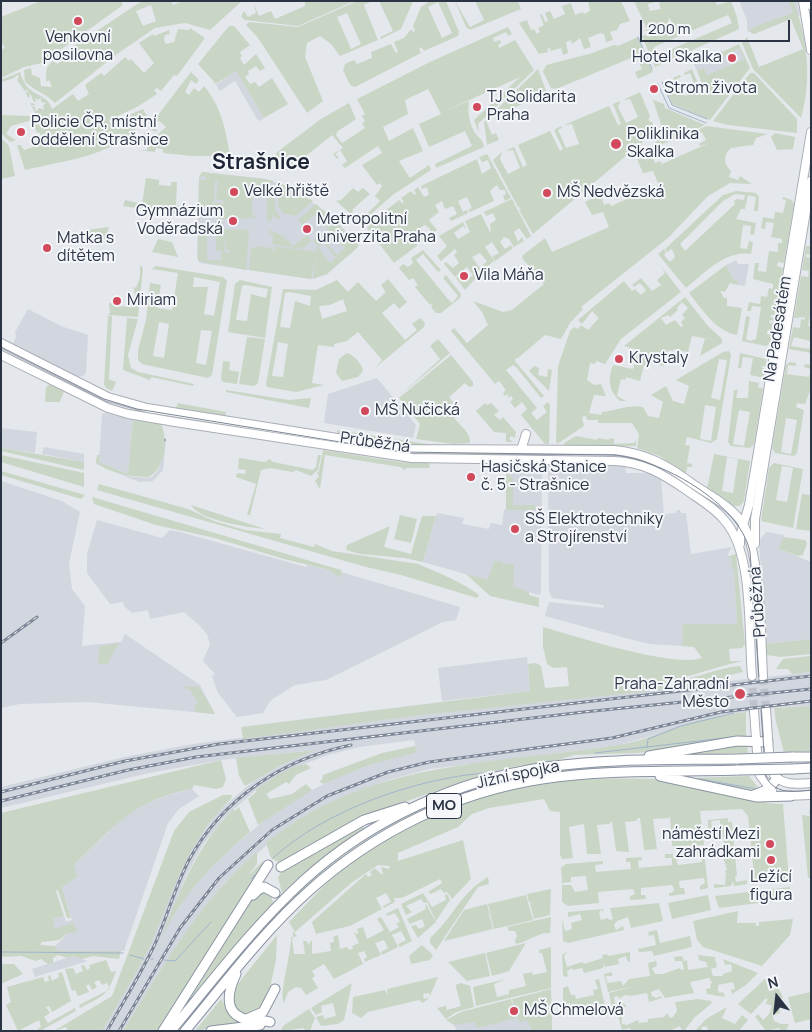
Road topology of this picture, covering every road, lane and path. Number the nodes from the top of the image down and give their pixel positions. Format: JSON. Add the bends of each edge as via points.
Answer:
{"nodes":[{"id":1,"x":802,"y":1,"type":"edge"},
{"id":2,"x":811,"y":50,"type":"edge"},
{"id":3,"x":811,"y":132,"type":"edge"},
{"id":4,"x":811,"y":181,"type":"edge"},
{"id":5,"x":1,"y":343,"type":"edge"},
{"id":6,"x":1,"y":355,"type":"edge"},
{"id":7,"x":526,"y":434,"type":"dead end"},
{"id":8,"x":521,"y":450,"type":"junction"},
{"id":9,"x":749,"y":505,"type":"junction"},
{"id":10,"x":731,"y":511,"type":"junction"},
{"id":11,"x":729,"y":525,"type":"junction"},
{"id":12,"x":743,"y":528,"type":"junction"},
{"id":13,"x":755,"y":528,"type":"junction"},
{"id":14,"x":740,"y":546,"type":"junction"},
{"id":15,"x":755,"y":558,"type":"junction"},
{"id":16,"x":752,"y":676,"type":"tunnel mouth"},
{"id":17,"x":764,"y":677,"type":"tunnel mouth"},
{"id":18,"x":766,"y":709,"type":"tunnel mouth"},
{"id":19,"x":754,"y":711,"type":"tunnel mouth"},
{"id":20,"x":756,"y":741,"type":"junction"},
{"id":21,"x":768,"y":742,"type":"junction"},
{"id":22,"x":757,"y":752,"type":"dead end"},
{"id":23,"x":769,"y":752,"type":"dead end"},
{"id":24,"x":811,"y":757,"type":"edge"},
{"id":25,"x":611,"y":762,"type":"junction"},
{"id":26,"x":811,"y":768,"type":"edge"},
{"id":27,"x":638,"y":773,"type":"junction"},
{"id":28,"x":760,"y":776,"type":"dead end"},
{"id":29,"x":775,"y":777,"type":"joint"},
{"id":30,"x":811,"y":783,"type":"edge"},
{"id":31,"x":769,"y":789,"type":"junction"},
{"id":32,"x":811,"y":795,"type":"edge"},
{"id":33,"x":749,"y":796,"type":"junction"},
{"id":34,"x":790,"y":796,"type":"junction"},
{"id":35,"x":423,"y":803,"type":"junction"},
{"id":36,"x":268,"y":865,"type":"dead end"},
{"id":37,"x":281,"y":867,"type":"dead end"},
{"id":38,"x":275,"y":893,"type":"dead end"},
{"id":39,"x":240,"y":911,"type":"junction"},
{"id":40,"x":243,"y":963,"type":"junction"},
{"id":41,"x":275,"y":989,"type":"dead end"},
{"id":42,"x":240,"y":1023,"type":"junction"},
{"id":43,"x":163,"y":1031,"type":"edge"},
{"id":44,"x":170,"y":1031,"type":"edge"},
{"id":45,"x":185,"y":1031,"type":"edge"},
{"id":46,"x":211,"y":1031,"type":"edge"},
{"id":47,"x":251,"y":1031,"type":"edge"}],
"edges":[{"from":1,"to":2,"type":"main road"},
{"from":3,"to":9,"type":"main road","name":"Na Padesátém"},
{"from":4,"to":13,"type":"main road","name":"Na Padesátém"},
{"from":5,"to":8,"type":"main road","name":"Průběžná","via":[[108,397],[147,408],[407,449]]},
{"from":6,"to":11,"type":"main road","name":"Průběžná","via":[[113,410],[175,422],[412,458],[635,463],[669,479],[717,512]]},
{"from":7,"to":8,"type":"main road"},
{"from":8,"to":10,"type":"main road","name":"Průběžná","via":[[638,453],[668,466]]},
{"from":9,"to":10,"type":"main road","via":[[740,511]]},
{"from":9,"to":12,"type":"main road","name":"Na Padesátém"},
{"from":10,"to":12,"type":"main road","name":"Průběžná"},
{"from":11,"to":12,"type":"main road","name":"Průběžná"},
{"from":11,"to":14,"type":"main road","name":"Průběžná"},
{"from":12,"to":13,"type":"main road","name":"Průběžná"},
{"from":12,"to":14,"type":"main road","name":"Průběžná"},
{"from":12,"to":15,"type":"main road","name":"Průběžná"},
{"from":13,"to":15,"type":"main road","name":"Na Padesátém"},
{"from":14,"to":16,"type":"main road","name":"Průběžná"},
{"from":15,"to":17,"type":"main road","name":"Průběžná"},
{"from":18,"to":21,"type":"main road"},
{"from":19,"to":20,"type":"main road"},
{"from":20,"to":21,"type":"highway"},
{"from":20,"to":22,"type":"main road"},
{"from":20,"to":25,"type":"highway","via":[[737,741]]},
{"from":21,"to":23,"type":"main road"},
{"from":24,"to":25,"type":"highway","name":"Jižní spojka","number":"MO","bridge":true},
{"from":25,"to":35,"type":"highway","name":"Jižní spojka","number":"MO","via":[[505,775]]},
{"from":26,"to":27,"type":"highway","name":"Jižní spojka","number":"MO","bridge":true},
{"from":27,"to":33,"type":"highway"},
{"from":27,"to":40,"type":"highway","name":"Jižní spojka","number":"MO","via":[[585,774],[536,780],[448,805],[399,827],[326,876]]},
{"from":28,"to":31,"type":"main road"},
{"from":29,"to":30,"type":"main road","via":[[789,784]]},
{"from":29,"to":31,"type":"highway"},
{"from":31,"to":33,"type":"highway"},
{"from":31,"to":34,"type":"main road","via":[[778,795]]},
{"from":32,"to":34,"type":"main road"},
{"from":33,"to":34,"type":"highway"},
{"from":35,"to":37,"type":"highway","via":[[364,820]]},
{"from":35,"to":44,"type":"highway","name":"Jižní spojka","number":"MO","via":[[357,839],[292,891]]},
{"from":36,"to":39,"type":"highway"},
{"from":38,"to":39,"type":"highway","via":[[270,888],[261,888]]},
{"from":39,"to":43,"type":"highway"},
{"from":40,"to":42,"type":"highway","via":[[228,996],[231,1010]]},
{"from":40,"to":45,"type":"highway","name":"Jižní spojka","number":"MO"},
{"from":41,"to":42,"type":"highway","via":[[262,1013]]},
{"from":42,"to":46,"type":"highway"},
{"from":42,"to":47,"type":"highway"}]}
